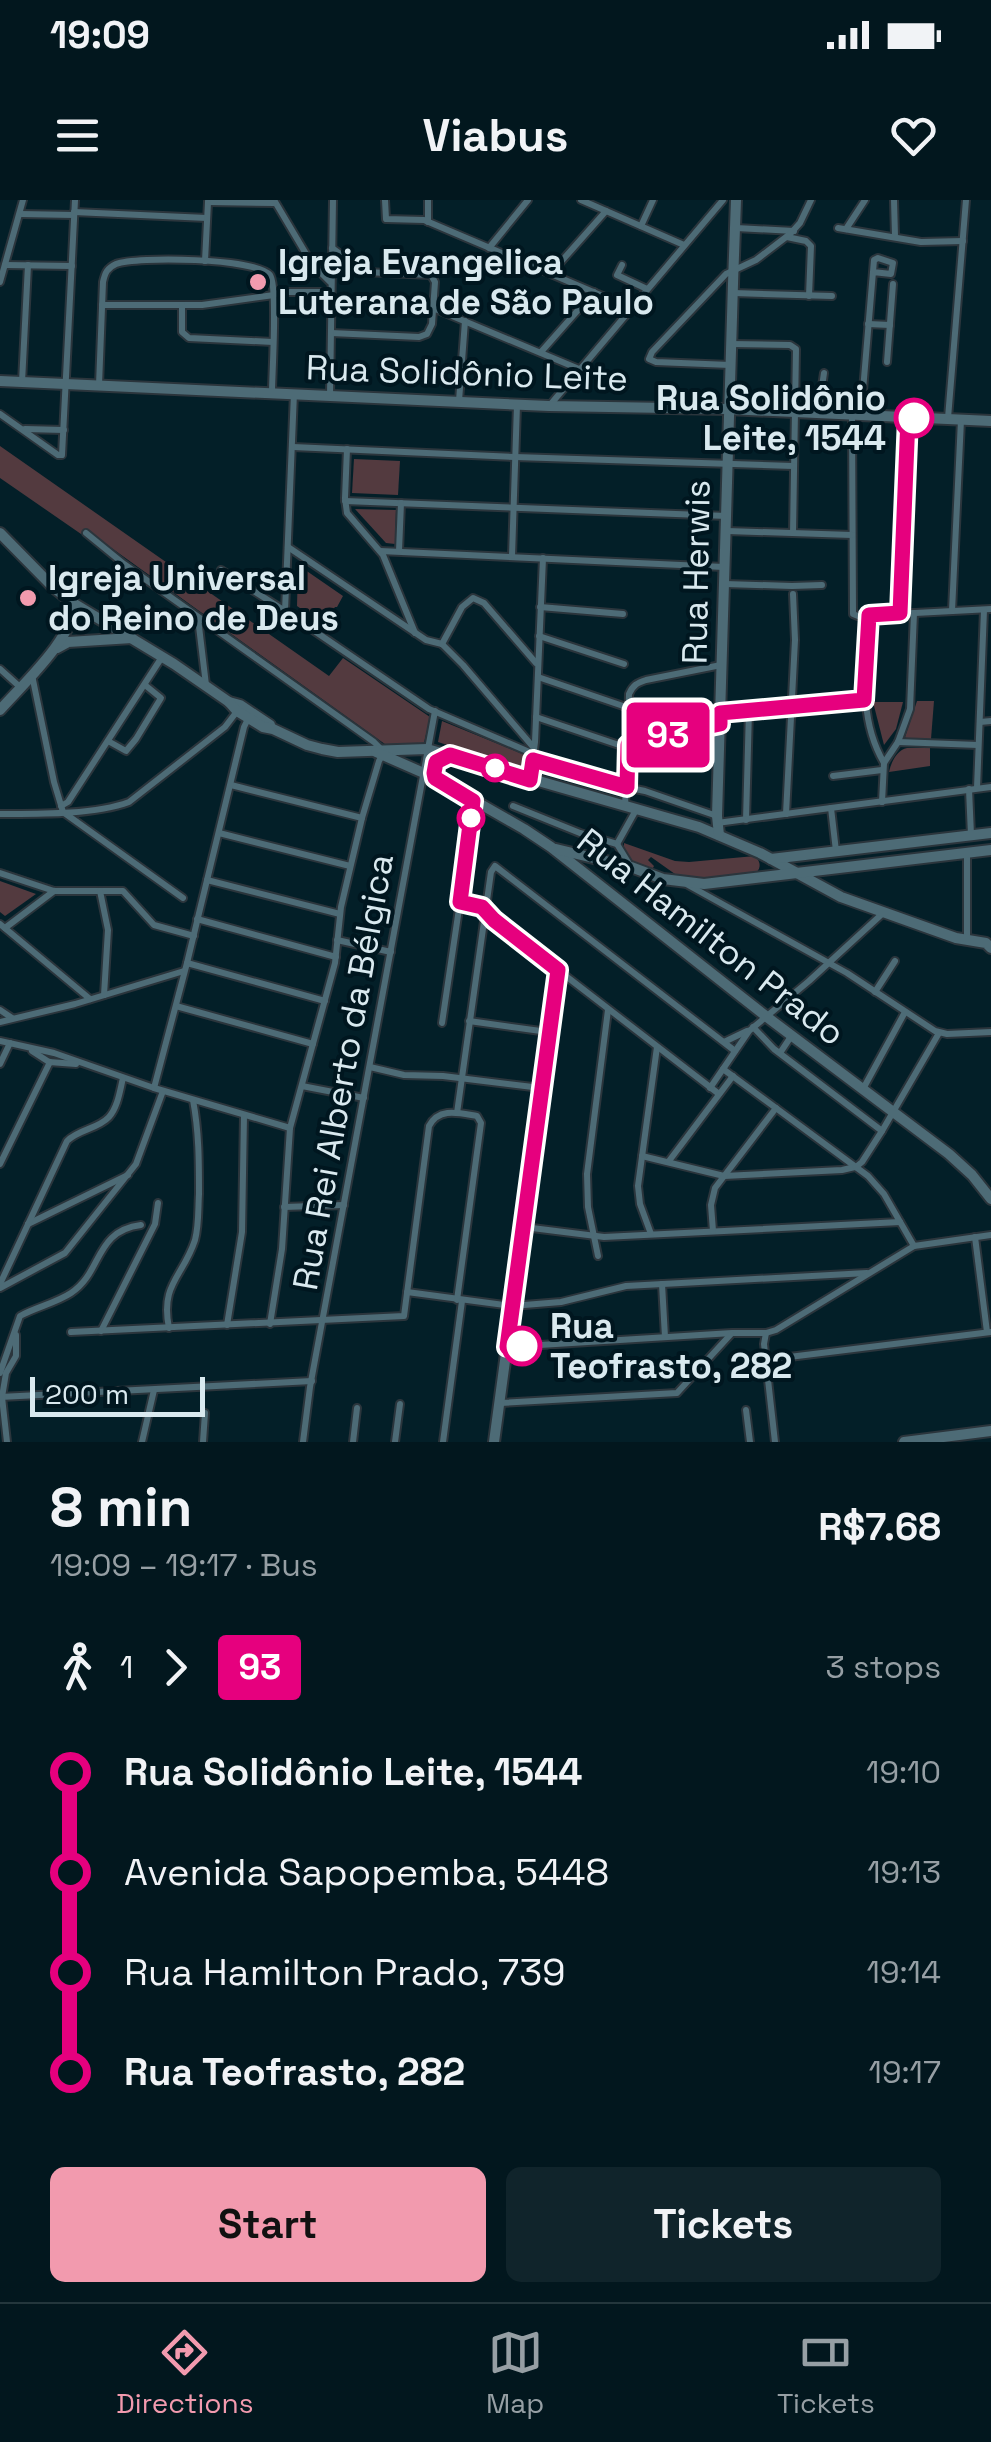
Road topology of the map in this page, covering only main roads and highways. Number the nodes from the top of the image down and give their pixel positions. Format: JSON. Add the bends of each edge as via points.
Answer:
{"nodes":[{"id":1,"x":736,"y":200,"type":"edge"},
{"id":2,"x":0,"y":381,"type":"edge"},
{"id":3,"x":728,"y":408,"type":"junction"},
{"id":4,"x":991,"y":421,"type":"edge"},
{"id":5,"x":0,"y":533,"type":"edge"},
{"id":6,"x":78,"y":609,"type":"junction"},
{"id":7,"x":114,"y":634,"type":"junction"},
{"id":8,"x":68,"y":637,"type":"junction"},
{"id":9,"x":0,"y":710,"type":"edge"},
{"id":10,"x":382,"y":751,"type":"junction"},
{"id":11,"x":450,"y":755,"type":"junction"},
{"id":12,"x":430,"y":775,"type":"junction"},
{"id":13,"x":473,"y":801,"type":"junction"},
{"id":14,"x":716,"y":826,"type":"junction"},
{"id":15,"x":991,"y":833,"type":"edge"},
{"id":16,"x":550,"y":847,"type":"junction"},
{"id":17,"x":991,"y":850,"type":"edge"},
{"id":18,"x":765,"y":856,"type":"junction"},
{"id":19,"x":796,"y":873,"type":"junction"},
{"id":20,"x":808,"y":876,"type":"junction"},
{"id":21,"x":758,"y":878,"type":"junction"},
{"id":22,"x":989,"y":944,"type":"edge"},
{"id":23,"x":991,"y":1199,"type":"edge"},
{"id":24,"x":991,"y":1432,"type":"edge"},
{"id":25,"x":494,"y":1442,"type":"edge"},
{"id":26,"x":904,"y":1442,"type":"edge"}],
"edges":[{"from":1,"to":3,"type":"main road","name":"Rua Herwis"},
{"from":2,"to":3,"type":"main road","name":"Rua Solidônio Leite"},
{"from":3,"to":4,"type":"main road","name":"Rua Solidônio Leite"},
{"from":3,"to":14,"type":"main road","name":"Rua Herwis"},
{"from":5,"to":6,"type":"main road"},
{"from":6,"to":7,"type":"main road"},
{"from":6,"to":8,"type":"main road"},
{"from":7,"to":8,"type":"main road"},
{"from":7,"to":10,"type":"main road","via":[[132,638],[264,727],[322,749]]},
{"from":8,"to":9,"type":"main road"},
{"from":10,"to":11,"type":"main road"},
{"from":10,"to":12,"type":"main road","name":"Rua Hamilton Prado"},
{"from":11,"to":12,"type":"main road"},
{"from":11,"to":14,"type":"main road"},
{"from":12,"to":13,"type":"main road","name":"Rua Hamilton Prado"},
{"from":13,"to":16,"type":"main road","name":"Rua Hamilton Prado"},
{"from":13,"to":25,"type":"main road","via":[[460,902],[485,910],[558,970]]},
{"from":14,"to":18,"type":"main road"},
{"from":15,"to":18,"type":"main road"},
{"from":16,"to":21,"type":"main road","via":[[683,882]]},
{"from":16,"to":23,"type":"main road","name":"Rua Hamilton Prado","via":[[964,1166]]},
{"from":17,"to":20,"type":"main road"},
{"from":18,"to":19,"type":"main road"},
{"from":18,"to":21,"type":"main road"},
{"from":19,"to":20,"type":"main road"},
{"from":19,"to":21,"type":"main road"},
{"from":20,"to":22,"type":"main road","via":[[882,914]]},
{"from":24,"to":26,"type":"main road"}]}
